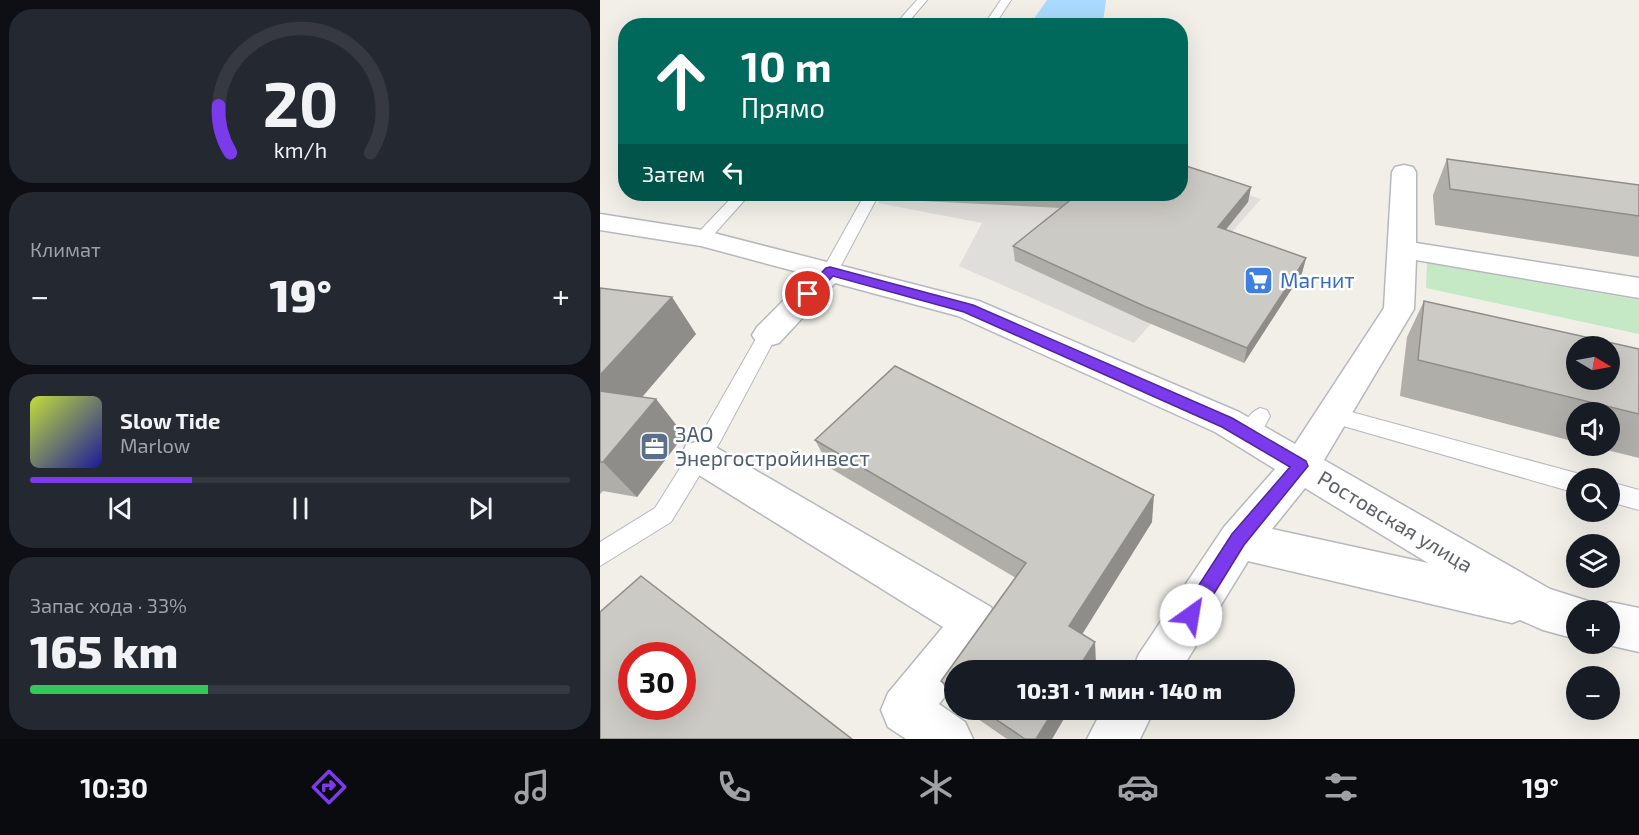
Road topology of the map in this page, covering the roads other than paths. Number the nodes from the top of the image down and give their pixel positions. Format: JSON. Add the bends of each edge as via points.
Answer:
{"nodes":[{"id":1,"x":922,"y":0,"type":"edge"},
{"id":2,"x":1006,"y":0,"type":"edge"},
{"id":3,"x":906,"y":18,"type":"edge"},
{"id":4,"x":994,"y":18,"type":"edge"},
{"id":5,"x":1404,"y":172,"type":"dead end"},
{"id":6,"x":736,"y":201,"type":"edge"},
{"id":7,"x":868,"y":201,"type":"edge"},
{"id":8,"x":600,"y":222,"type":"edge"},
{"id":9,"x":702,"y":238,"type":"junction"},
{"id":10,"x":1402,"y":249,"type":"junction"},
{"id":11,"x":830,"y":271,"type":"junction"},
{"id":12,"x":1639,"y":288,"type":"edge"},
{"id":13,"x":768,"y":335,"type":"joint"},
{"id":14,"x":1333,"y":415,"type":"junction"},
{"id":15,"x":699,"y":456,"type":"junction"},
{"id":16,"x":1301,"y":466,"type":"junction"},
{"id":17,"x":1566,"y":480,"type":"edge"},
{"id":18,"x":1620,"y":495,"type":"edge"},
{"id":19,"x":1639,"y":500,"type":"edge"},
{"id":20,"x":1238,"y":540,"type":"junction"},
{"id":21,"x":600,"y":555,"type":"edge"},
{"id":22,"x":1560,"y":613,"type":"edge"},
{"id":23,"x":1620,"y":626,"type":"edge"},
{"id":24,"x":1639,"y":630,"type":"edge"},
{"id":25,"x":1161,"y":660,"type":"edge"},
{"id":26,"x":1124,"y":720,"type":"edge"},
{"id":27,"x":948,"y":739,"type":"edge"},
{"id":28,"x":1112,"y":739,"type":"edge"}],
"edges":[{"from":1,"to":3,"type":"lane"},
{"from":2,"to":4,"type":"lane"},
{"from":5,"to":10,"type":"street"},
{"from":6,"to":9,"type":"lane"},
{"from":7,"to":11,"type":"lane"},
{"from":8,"to":9,"type":"street","name":"Ростовская улица"},
{"from":9,"to":11,"type":"street","name":"Ростовская улица"},
{"from":10,"to":12,"type":"street"},
{"from":10,"to":14,"type":"street","via":[[1410,312]]},
{"from":11,"to":13,"type":"street"},
{"from":11,"to":16,"type":"street","name":"Ростовская улица","via":[[968,308],[1227,422],[1254,425]]},
{"from":13,"to":15,"type":"lane"},
{"from":14,"to":16,"type":"street"},
{"from":14,"to":17,"type":"lane"},
{"from":15,"to":21,"type":"lane","via":[[663,514]]},
{"from":15,"to":27,"type":"street","via":[[975,622],[905,710]]},
{"from":16,"to":20,"type":"street"},
{"from":16,"to":22,"type":"street","name":"Ростовская улица"},
{"from":18,"to":19,"type":"lane"},
{"from":20,"to":22,"type":"street"},
{"from":20,"to":25,"type":"street"},
{"from":23,"to":24,"type":"street"},
{"from":26,"to":28,"type":"street"}]}
